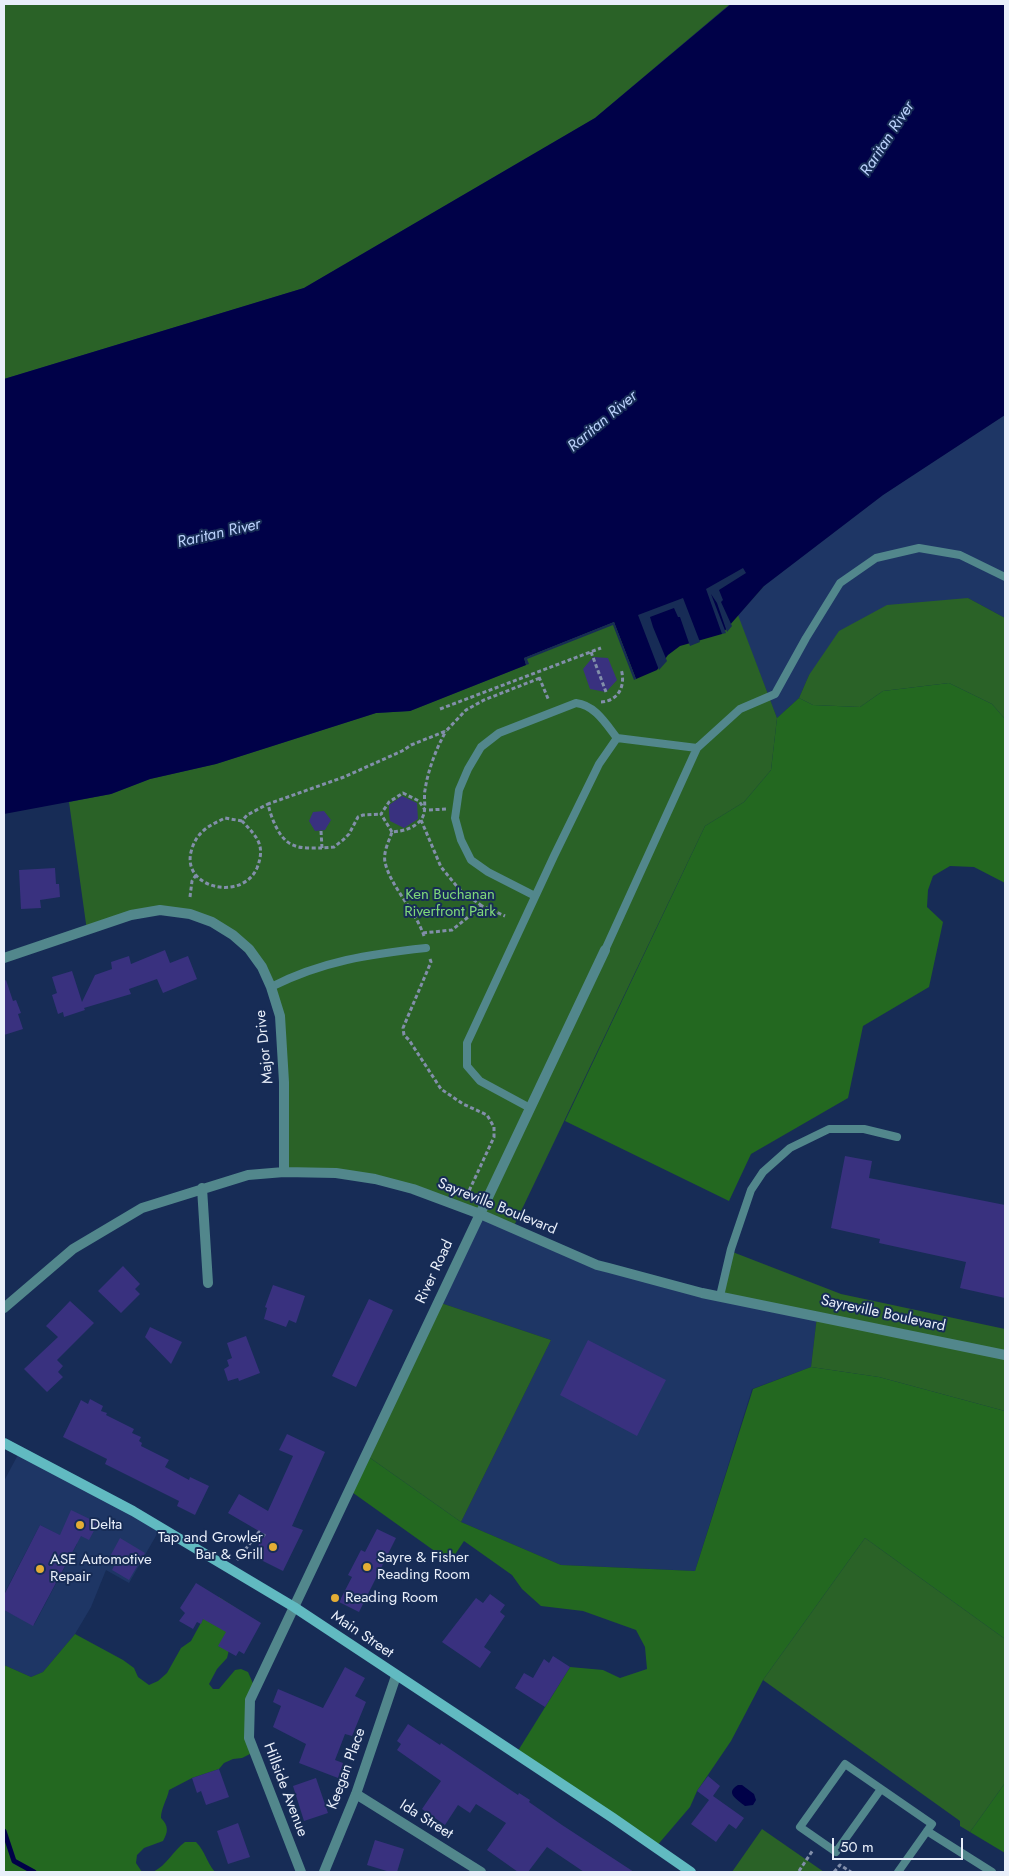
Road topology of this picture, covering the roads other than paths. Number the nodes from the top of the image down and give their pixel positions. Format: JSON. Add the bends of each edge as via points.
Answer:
{"nodes":[{"id":1,"x":1005,"y":577,"type":"edge"},
{"id":2,"x":617,"y":738,"type":"junction"},
{"id":3,"x":697,"y":748,"type":"junction"},
{"id":4,"x":535,"y":896,"type":"junction"},
{"id":5,"x":426,"y":948,"type":"road end"},
{"id":6,"x":605,"y":950,"type":"joint"},
{"id":7,"x":4,"y":958,"type":"edge"},
{"id":8,"x":271,"y":987,"type":"junction"},
{"id":9,"x":530,"y":1108,"type":"junction"},
{"id":10,"x":897,"y":1137,"type":"dead end"},
{"id":11,"x":284,"y":1172,"type":"junction"},
{"id":12,"x":202,"y":1188,"type":"junction"},
{"id":13,"x":480,"y":1214,"type":"junction"},
{"id":14,"x":208,"y":1283,"type":"dead end"},
{"id":15,"x":720,"y":1296,"type":"junction"},
{"id":16,"x":4,"y":1308,"type":"edge"},
{"id":17,"x":1005,"y":1355,"type":"edge"},
{"id":18,"x":4,"y":1443,"type":"edge"},
{"id":19,"x":294,"y":1607,"type":"junction"},
{"id":20,"x":396,"y":1676,"type":"junction"},
{"id":21,"x":881,"y":1789,"type":"junction"},
{"id":22,"x":356,"y":1794,"type":"junction"},
{"id":23,"x":927,"y":1831,"type":"junction"},
{"id":24,"x":301,"y":1872,"type":"edge"},
{"id":25,"x":324,"y":1872,"type":"edge"},
{"id":26,"x":481,"y":1872,"type":"edge"},
{"id":27,"x":691,"y":1872,"type":"edge"},
{"id":28,"x":900,"y":1872,"type":"edge"},
{"id":29,"x":992,"y":1872,"type":"edge"}],
"edges":[{"from":1,"to":3,"type":"lane","via":[[960,556],[919,548],[876,558],[840,583],[775,694],[740,709]]},
{"from":2,"to":3,"type":"lane"},
{"from":2,"to":4,"type":"lane","via":[[599,764]]},
{"from":2,"to":4,"type":"lane","via":[[595,711],[582,704],[569,705],[499,733],[481,747],[468,769],[459,790],[455,818],[471,860]]},
{"from":3,"to":6,"type":"lane"},
{"from":4,"to":9,"type":"lane","via":[[467,1043],[467,1066],[480,1081]]},
{"from":5,"to":8,"type":"lane","via":[[334,962]]},
{"from":6,"to":9,"type":"street","name":"River Road"},
{"from":7,"to":8,"type":"street","name":"Major Drive","via":[[130,915],[160,910],[190,914],[212,922],[232,935],[254,955]]},
{"from":8,"to":11,"type":"street","name":"Major Drive","via":[[280,1016]]},
{"from":9,"to":13,"type":"street","name":"River Road"},
{"from":10,"to":15,"type":"lane","via":[[864,1129],[830,1129],[790,1148],[763,1172],[751,1190],[731,1249]]},
{"from":11,"to":12,"type":"street","name":"Sayreville Boulevard","via":[[248,1175]]},
{"from":11,"to":13,"type":"street","name":"Sayreville Boulevard","via":[[336,1172],[375,1179]]},
{"from":12,"to":14,"type":"street"},
{"from":12,"to":16,"type":"street","name":"Sayreville Boulevard","via":[[142,1208],[73,1249]]},
{"from":13,"to":15,"type":"street","name":"Sayreville Boulevard","via":[[597,1265]]},
{"from":13,"to":19,"type":"street","name":"River Road"},
{"from":15,"to":17,"type":"street","name":"Sayreville Boulevard"},
{"from":18,"to":19,"type":"main road","name":"Main Street","via":[[133,1511]]},
{"from":19,"to":20,"type":"main road","name":"Main Street"},
{"from":19,"to":24,"type":"street","name":"Hillside Avenue","via":[[250,1700],[249,1738]]},
{"from":20,"to":22,"type":"street","name":"Keegan Place"},
{"from":20,"to":27,"type":"main road","name":"Main Street"},
{"from":21,"to":21,"type":"lane","via":[[845,1764],[800,1827],[836,1852]]},
{"from":21,"to":23,"type":"lane","via":[[932,1824]]},
{"from":22,"to":25,"type":"street","name":"Keegan Place"},
{"from":22,"to":26,"type":"street","name":"Ida Street"},
{"from":23,"to":28,"type":"lane"},
{"from":23,"to":29,"type":"lane"}]}
